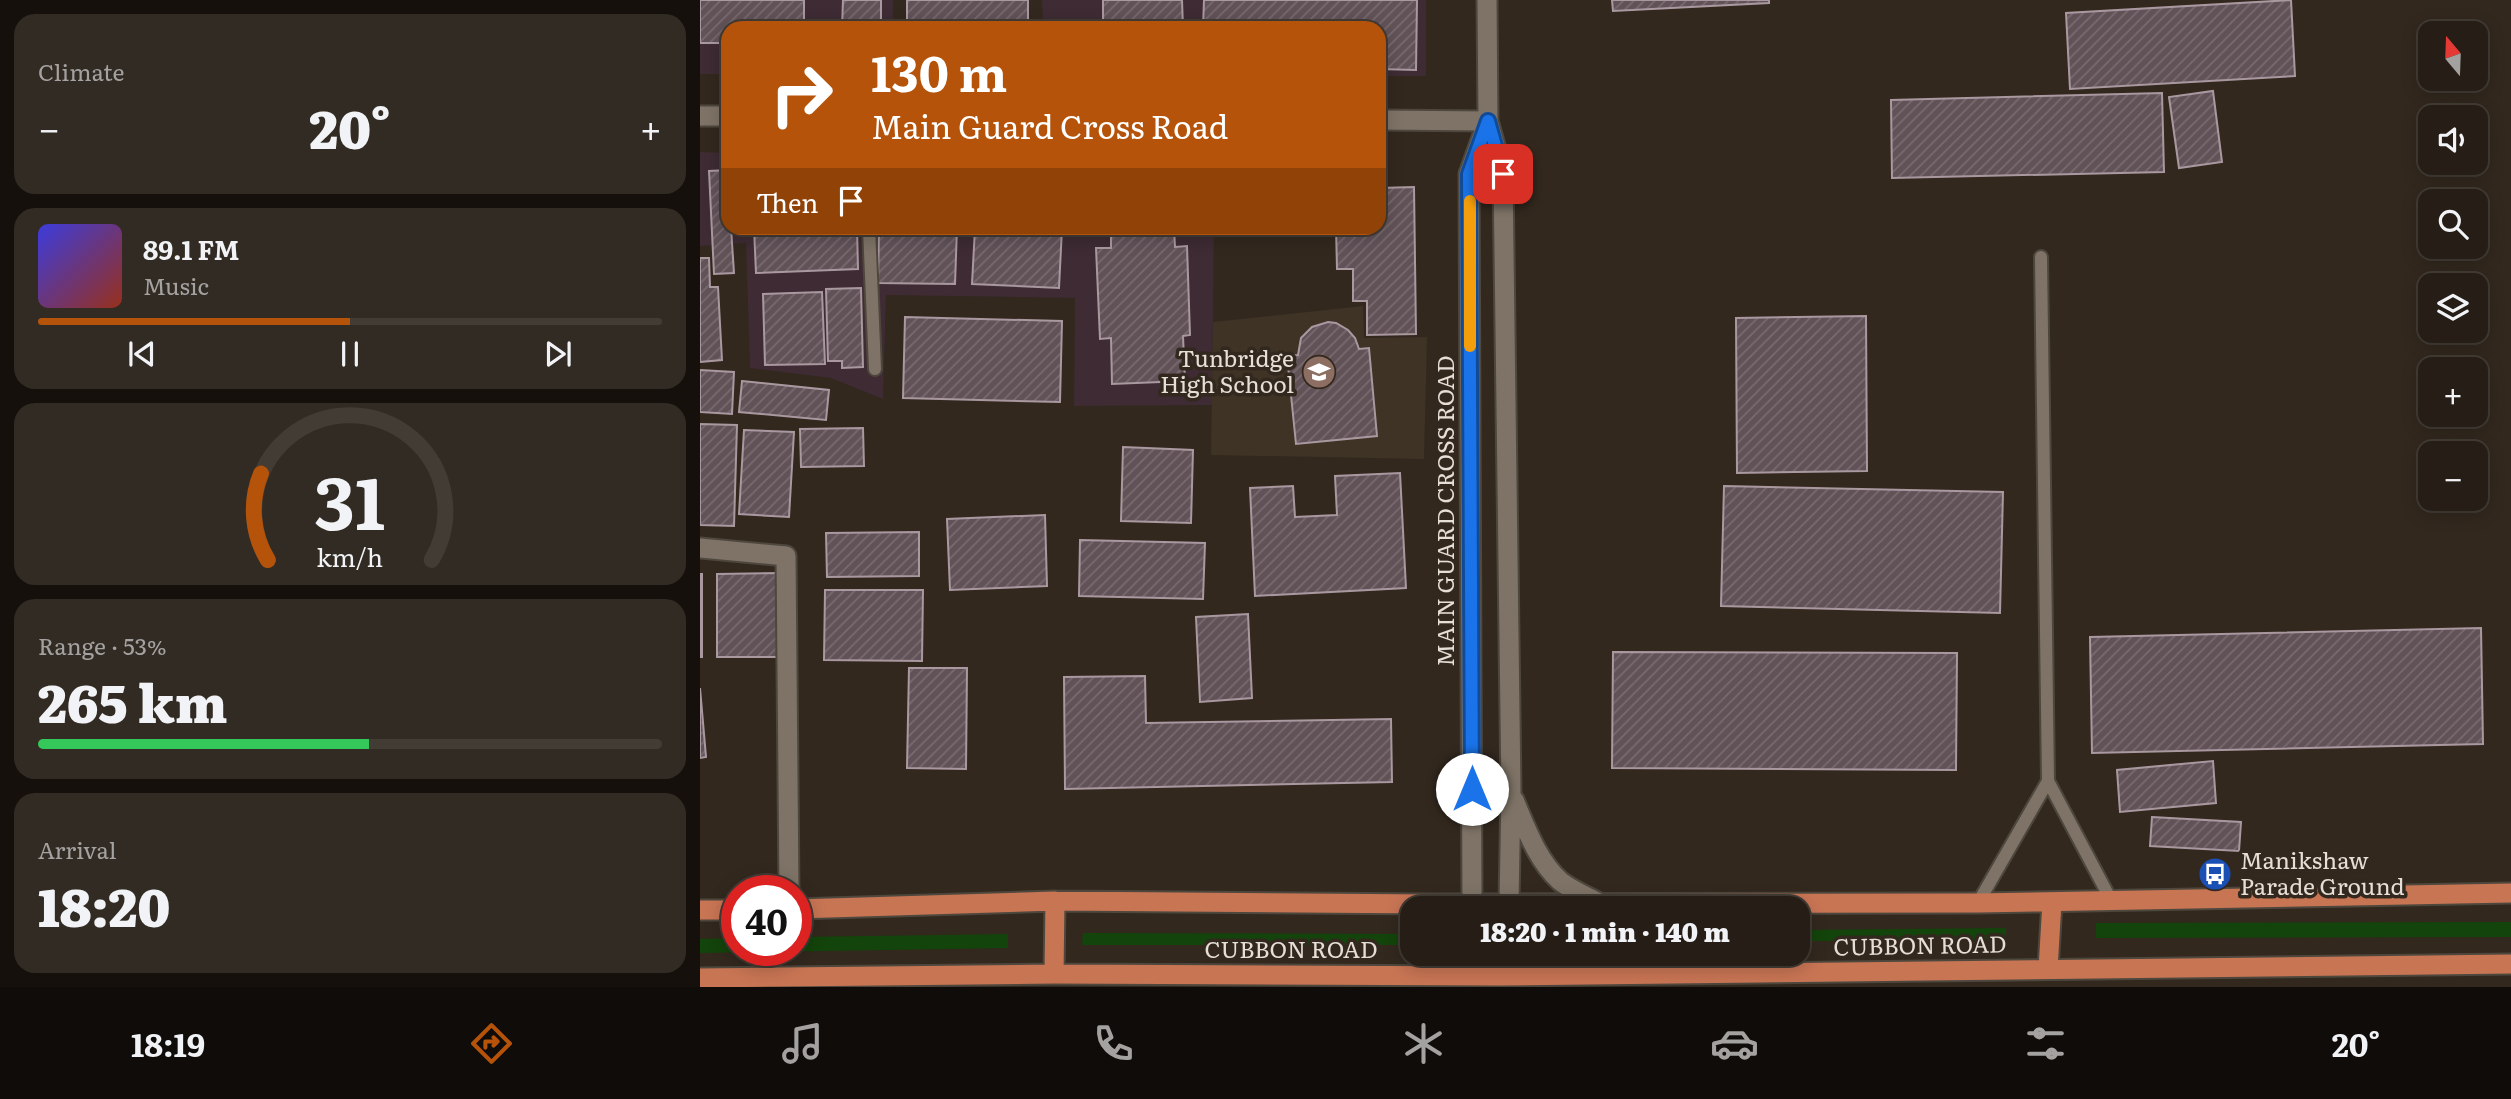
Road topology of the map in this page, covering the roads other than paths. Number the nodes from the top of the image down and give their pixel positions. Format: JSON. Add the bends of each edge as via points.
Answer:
{"nodes":[{"id":1,"x":1487,"y":0,"type":"edge"},
{"id":2,"x":700,"y":116,"type":"edge"},
{"id":3,"x":721,"y":116,"type":"edge"},
{"id":4,"x":1386,"y":120,"type":"edge"},
{"id":5,"x":1488,"y":121,"type":"junction"},
{"id":6,"x":869,"y":235,"type":"edge"},
{"id":7,"x":2041,"y":257,"type":"dead end"},
{"id":8,"x":875,"y":369,"type":"dead end"},
{"id":9,"x":700,"y":548,"type":"edge"},
{"id":10,"x":2048,"y":781,"type":"junction"},
{"id":11,"x":1511,"y":792,"type":"junction"},
{"id":12,"x":789,"y":875,"type":"edge"},
{"id":13,"x":2511,"y":893,"type":"edge"},
{"id":14,"x":1472,"y":896,"type":"edge"},
{"id":15,"x":1509,"y":896,"type":"edge"},
{"id":16,"x":1587,"y":896,"type":"edge"},
{"id":17,"x":2111,"y":900,"type":"junction"},
{"id":18,"x":1055,"y":901,"type":"junction"},
{"id":19,"x":2052,"y":902,"type":"junction"},
{"id":20,"x":1400,"y":903,"type":"edge"},
{"id":21,"x":1810,"y":903,"type":"edge"},
{"id":22,"x":1978,"y":903,"type":"junction"},
{"id":23,"x":812,"y":909,"type":"edge"},
{"id":24,"x":700,"y":910,"type":"edge"},
{"id":25,"x":721,"y":910,"type":"edge"},
{"id":26,"x":2511,"y":964,"type":"edge"},
{"id":27,"x":2048,"y":969,"type":"junction"},
{"id":28,"x":1054,"y":974,"type":"junction"},
{"id":29,"x":700,"y":978,"type":"edge"},
{"id":30,"x":809,"y":982,"type":"edge"}],
"edges":[{"from":1,"to":5,"type":"street","name":"MAIN GUARD CROSS ROAD"},
{"from":2,"to":3,"type":"street"},
{"from":4,"to":5,"type":"street"},
{"from":5,"to":11,"type":"street","name":"MAIN GUARD CROSS ROAD","via":[[1503,174]]},
{"from":5,"to":14,"type":"street","name":"MAIN GUARD CROSS ROAD","via":[[1469,174]]},
{"from":6,"to":8,"type":"lane"},
{"from":7,"to":10,"type":"lane"},
{"from":9,"to":12,"type":"street","via":[[786,556]]},
{"from":10,"to":17,"type":"lane"},
{"from":10,"to":22,"type":"lane"},
{"from":11,"to":15,"type":"street","name":"MAIN GUARD CROSS ROAD"},
{"from":11,"to":16,"type":"street","via":[[1536,850],[1561,881]]},
{"from":13,"to":17,"type":"main road","name":"CUBBON ROAD"},
{"from":17,"to":19,"type":"main road","name":"CUBBON ROAD"},
{"from":18,"to":20,"type":"main road","name":"CUBBON ROAD"},
{"from":18,"to":23,"type":"main road","name":"CUBBON ROAD"},
{"from":18,"to":28,"type":"main road"},
{"from":19,"to":22,"type":"main road","name":"CUBBON ROAD"},
{"from":19,"to":27,"type":"main road"},
{"from":21,"to":22,"type":"main road","name":"CUBBON ROAD"},
{"from":24,"to":25,"type":"main road"},
{"from":26,"to":27,"type":"main road","name":"CUBBON ROAD"},
{"from":27,"to":28,"type":"main road","name":"CUBBON ROAD","via":[[1510,976]]},
{"from":28,"to":30,"type":"main road","name":"CUBBON ROAD"},
{"from":29,"to":30,"type":"main road","name":"CUBBON ROAD"}]}
